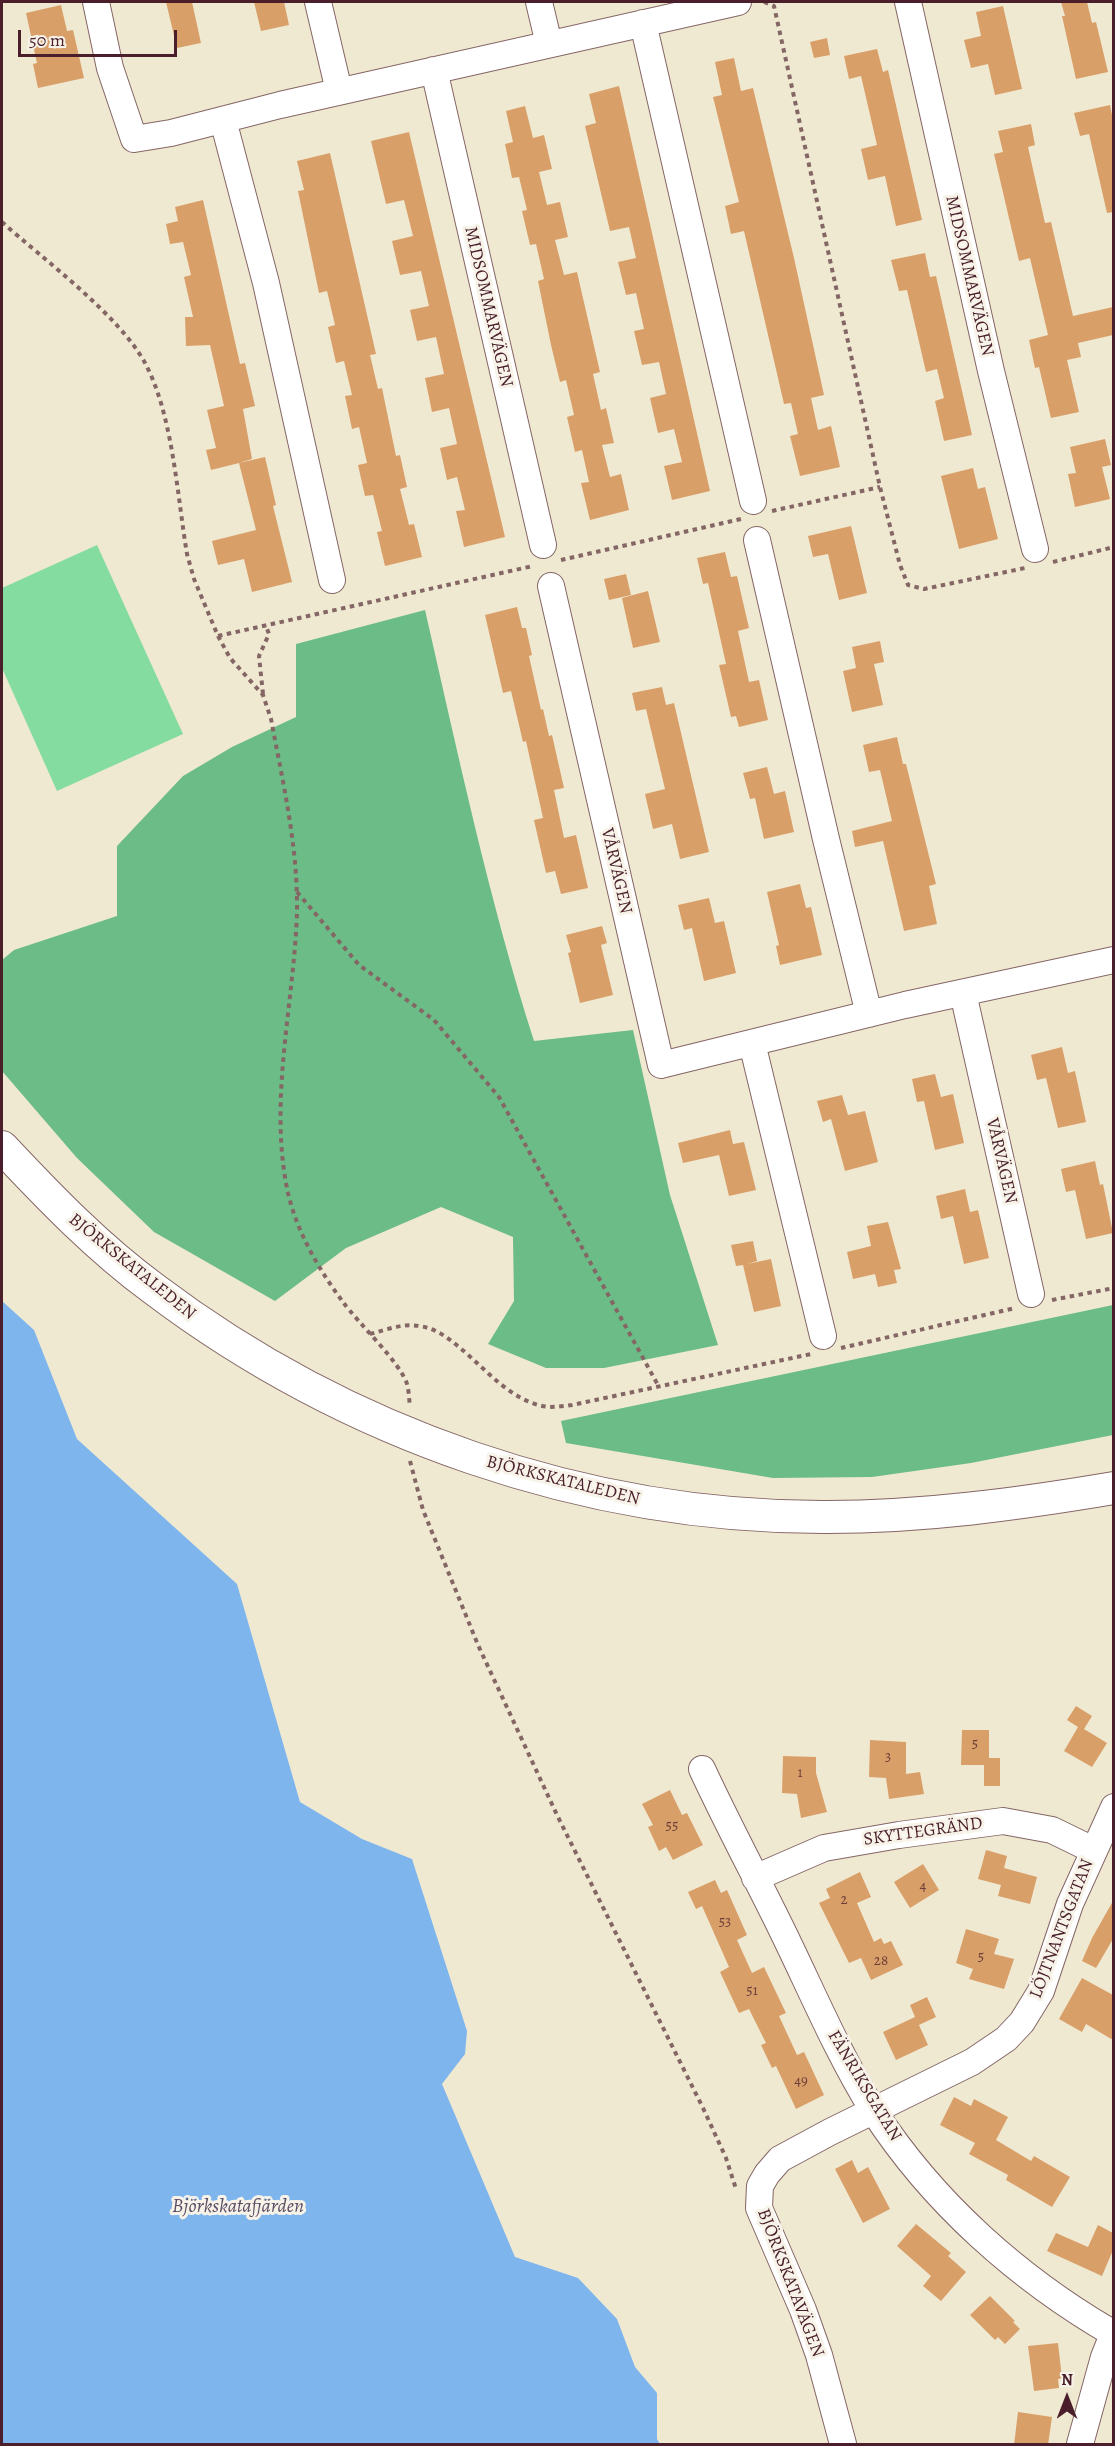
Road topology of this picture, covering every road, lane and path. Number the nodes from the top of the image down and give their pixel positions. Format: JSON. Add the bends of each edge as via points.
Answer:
{"nodes":[{"id":1,"x":96,"y":2,"type":"edge"},
{"id":2,"x":318,"y":2,"type":"edge"},
{"id":3,"x":539,"y":2,"type":"edge"},
{"id":4,"x":738,"y":2,"type":"edge"},
{"id":5,"x":764,"y":2,"type":"edge"},
{"id":6,"x":908,"y":2,"type":"edge"},
{"id":7,"x":643,"y":23,"type":"junction"},
{"id":8,"x":549,"y":44,"type":"junction"},
{"id":9,"x":434,"y":70,"type":"junction"},
{"id":10,"x":339,"y":92,"type":"junction"},
{"id":11,"x":223,"y":120,"type":"junction"},
{"id":12,"x":2,"y":222,"type":"edge"},
{"id":13,"x":753,"y":501,"type":"dead end"},
{"id":14,"x":757,"y":540,"type":"dead end"},
{"id":15,"x":543,"y":545,"type":"dead end"},
{"id":16,"x":1113,"y":547,"type":"edge"},
{"id":17,"x":1037,"y":560,"type":"junction"},
{"id":18,"x":332,"y":580,"type":"dead end"},
{"id":19,"x":550,"y":586,"type":"dead end"},
{"id":20,"x":266,"y":626,"type":"dead end"},
{"id":21,"x":263,"y":695,"type":"junction"},
{"id":22,"x":297,"y":892,"type":"junction"},
{"id":23,"x":1113,"y":960,"type":"edge"},
{"id":24,"x":963,"y":993,"type":"junction"},
{"id":25,"x":869,"y":1014,"type":"junction"},
{"id":26,"x":752,"y":1043,"type":"junction"},
{"id":27,"x":2,"y":1147,"type":"edge"},
{"id":28,"x":1113,"y":1288,"type":"edge"},
{"id":29,"x":1032,"y":1301,"type":"junction"},
{"id":30,"x":370,"y":1334,"type":"junction"},
{"id":31,"x":825,"y":1346,"type":"junction"},
{"id":32,"x":659,"y":1387,"type":"junction"},
{"id":33,"x":410,"y":1414,"type":"dead end"},
{"id":34,"x":410,"y":1460,"type":"dead end"},
{"id":35,"x":1113,"y":1488,"type":"edge"},
{"id":36,"x":702,"y":1769,"type":"dead end"},
{"id":37,"x":1113,"y":1807,"type":"edge"},
{"id":38,"x":1093,"y":1850,"type":"junction"},
{"id":39,"x":755,"y":1878,"type":"junction"},
{"id":40,"x":874,"y":2110,"type":"junction"},
{"id":41,"x":737,"y":2194,"type":"dead end"},
{"id":42,"x":1113,"y":2333,"type":"edge"},
{"id":43,"x":843,"y":2445,"type":"edge"},
{"id":44,"x":1080,"y":2445,"type":"edge"}],
"edges":[{"from":1,"to":11,"type":"street","via":[[110,68],[134,139]]},
{"from":2,"to":10,"type":"street"},
{"from":3,"to":8,"type":"street"},
{"from":4,"to":7,"type":"street"},
{"from":5,"to":17,"type":"path","via":[[774,6],[880,486],[908,585],[924,589]]},
{"from":6,"to":17,"type":"street","name":"MIDSOMMARVÄGEN"},
{"from":7,"to":8,"type":"street"},
{"from":7,"to":13,"type":"street"},
{"from":8,"to":9,"type":"street"},
{"from":9,"to":10,"type":"street"},
{"from":9,"to":15,"type":"street","name":"MIDSOMMARVÄGEN"},
{"from":10,"to":11,"type":"street"},
{"from":11,"to":18,"type":"street","via":[[266,283]]},
{"from":12,"to":21,"type":"path","via":[[106,314],[145,363],[160,400],[194,579],[230,658]]},
{"from":14,"to":25,"type":"street"},
{"from":16,"to":17,"type":"path"},
{"from":19,"to":26,"type":"street","name":"VÅRVÄGEN","via":[[661,1065]]},
{"from":20,"to":21,"type":"path","via":[[269,634],[259,661]]},
{"from":21,"to":22,"type":"path","via":[[288,810]]},
{"from":22,"to":30,"type":"path","via":[[283,1078],[281,1144],[285,1175],[294,1214],[309,1249],[342,1302]]},
{"from":22,"to":32,"type":"path","via":[[359,965],[434,1020],[499,1097]]},
{"from":23,"to":24,"type":"street","name":"VÅRVÄGEN"},
{"from":24,"to":25,"type":"street","name":"VÅRVÄGEN"},
{"from":24,"to":29,"type":"street","name":"VÅRVÄGEN"},
{"from":25,"to":26,"type":"street","name":"VÅRVÄGEN"},
{"from":26,"to":31,"type":"street"},
{"from":27,"to":35,"type":"main road","name":"BJÖRKSKATALEDEN","via":[[105,1249],[152,1288],[248,1354],[350,1409],[511,1472],[665,1504],[807,1517],[967,1509]]},
{"from":28,"to":29,"type":"path"},
{"from":29,"to":31,"type":"path"},
{"from":30,"to":32,"type":"path","via":[[404,1325],[436,1331],[508,1390],[529,1402],[550,1407]]},
{"from":30,"to":33,"type":"path","via":[[406,1382]]},
{"from":31,"to":32,"type":"path"},
{"from":34,"to":41,"type":"path","via":[[423,1510],[478,1645],[557,1815],[703,2108],[726,2158]]},
{"from":36,"to":39,"type":"street","name":"FÄNRIKSGATAN"},
{"from":37,"to":38,"type":"street","name":"LÖJTNANTSGATAN"},
{"from":38,"to":39,"type":"street","name":"SKYTTEGRÄND","via":[[1052,1830],[1003,1821],[824,1848]]},
{"from":38,"to":40,"type":"street","name":"LÖJTNANTSGATAN","via":[[1041,1991],[1022,2022],[989,2052]]},
{"from":39,"to":40,"type":"street","name":"FÄNRIKSGATAN","via":[[843,2057]]},
{"from":40,"to":42,"type":"street","name":"FÄNRIKSGATAN","via":[[916,2170],[972,2230],[1065,2304]]},
{"from":40,"to":43,"type":"street","name":"BJÖRKSKATAVÄGEN","via":[[780,2159],[766,2174],[758,2196],[762,2216],[819,2355]]},
{"from":42,"to":44,"type":"street"}]}
